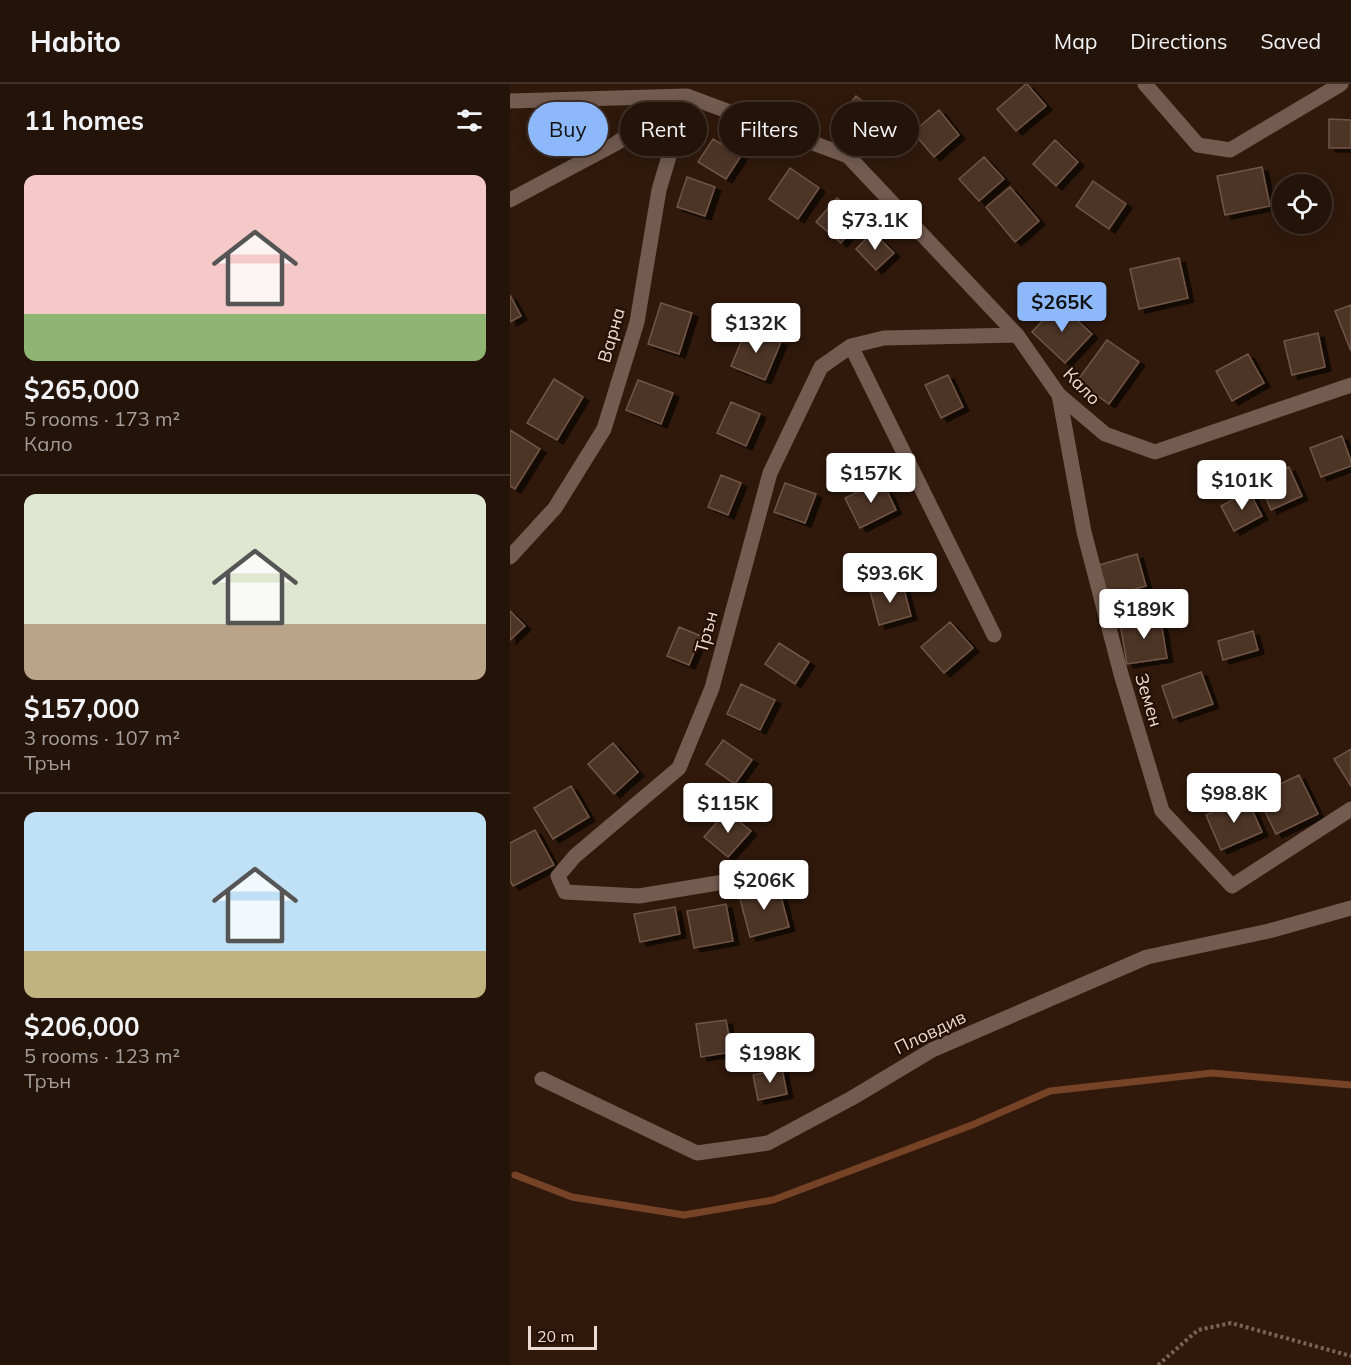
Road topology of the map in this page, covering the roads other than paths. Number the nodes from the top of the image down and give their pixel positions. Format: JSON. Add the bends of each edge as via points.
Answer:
{"nodes":[{"id":1,"x":1145,"y":84,"type":"edge"},
{"id":2,"x":1341,"y":84,"type":"edge"},
{"id":3,"x":683,"y":90,"type":"edge"},
{"id":4,"x":510,"y":101,"type":"edge"},
{"id":5,"x":510,"y":200,"type":"edge"},
{"id":6,"x":1017,"y":335,"type":"junction"},
{"id":7,"x":851,"y":346,"type":"junction"},
{"id":8,"x":1351,"y":385,"type":"edge"},
{"id":9,"x":1059,"y":395,"type":"junction"},
{"id":10,"x":510,"y":557,"type":"edge"},
{"id":11,"x":994,"y":635,"type":"dead end"},
{"id":12,"x":1351,"y":809,"type":"edge"},
{"id":13,"x":736,"y":880,"type":"dead end"},
{"id":14,"x":1351,"y":908,"type":"edge"},
{"id":15,"x":542,"y":1079,"type":"dead end"}],
"edges":[{"from":1,"to":2,"type":"street","via":[[1198,145],[1230,150]]},
{"from":3,"to":4,"type":"street"},
{"from":3,"to":5,"type":"street","via":[[615,144]]},
{"from":3,"to":6,"type":"street","name":"Кало","via":[[848,156]]},
{"from":3,"to":10,"type":"street","name":"Варна","via":[[659,190],[637,322],[604,429],[555,508]]},
{"from":6,"to":7,"type":"street","name":"Трън","via":[[884,338]]},
{"from":6,"to":9,"type":"street","name":"Кало"},
{"from":7,"to":11,"type":"street"},
{"from":7,"to":13,"type":"street","name":"Трън","via":[[821,367],[770,473],[712,688],[680,768],[575,856],[558,876],[566,892],[639,896]]},
{"from":8,"to":9,"type":"street","name":"Кало","via":[[1155,452],[1105,434]]},
{"from":9,"to":12,"type":"street","name":"Земен","via":[[1084,532],[1162,811],[1232,885]]},
{"from":14,"to":15,"type":"street","name":"Пловдив","via":[[1269,931],[1146,957],[932,1050],[768,1143],[697,1154]]}]}
